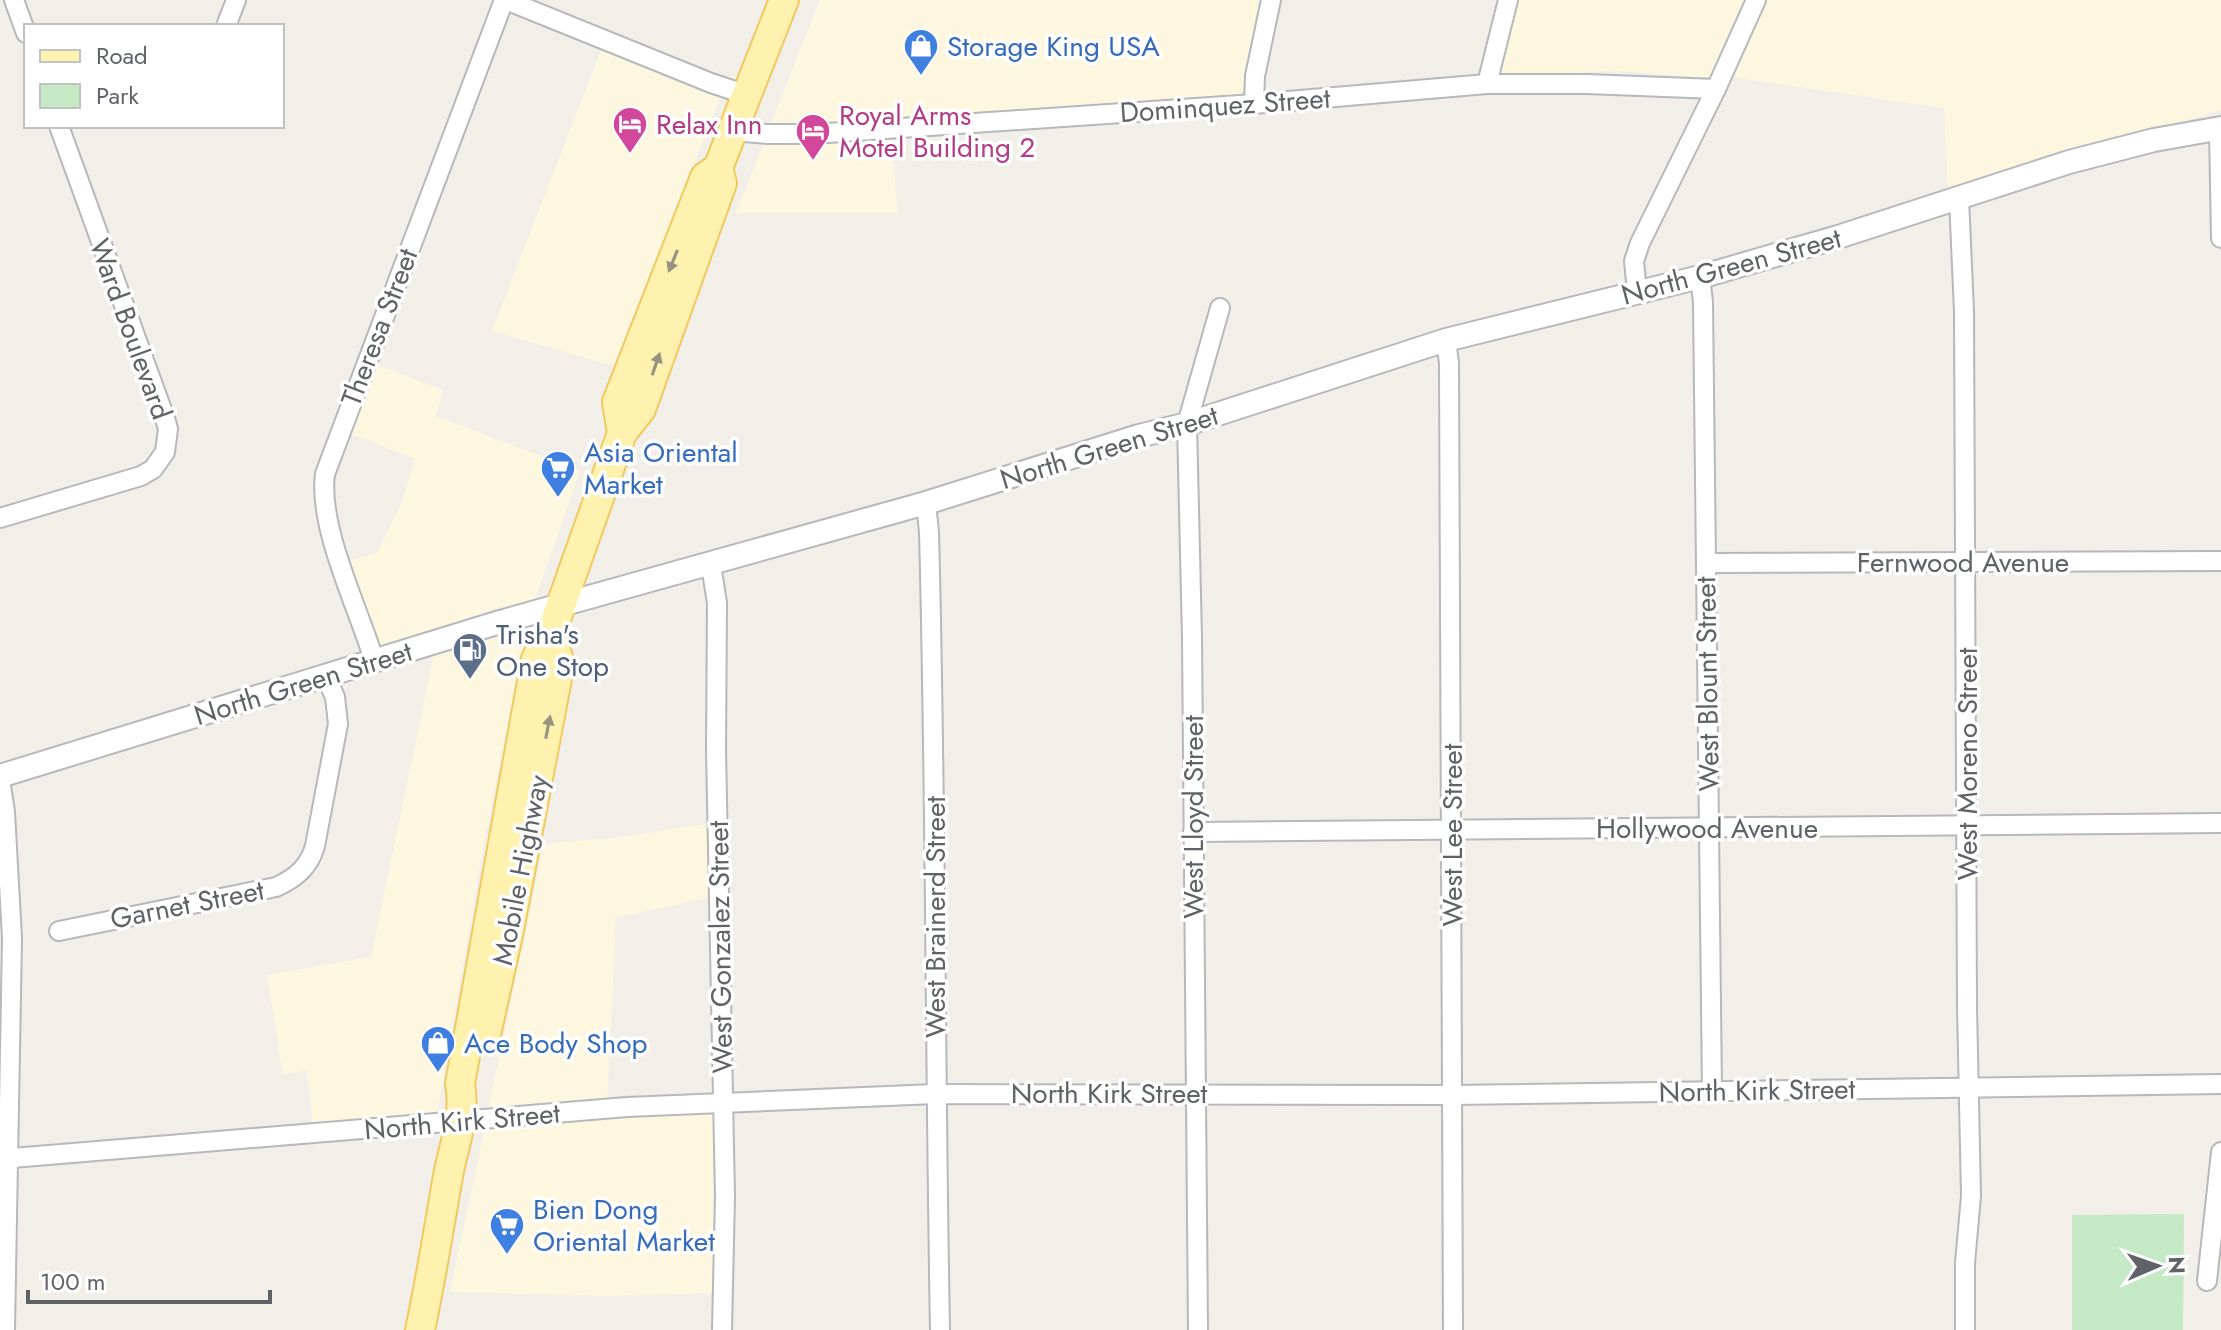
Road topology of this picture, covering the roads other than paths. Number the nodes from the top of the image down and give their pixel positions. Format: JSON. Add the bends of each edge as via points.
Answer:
{"nodes":[{"id":1,"x":14,"y":0,"type":"edge"},
{"id":2,"x":236,"y":0,"type":"edge"},
{"id":3,"x":505,"y":0,"type":"edge"},
{"id":4,"x":784,"y":0,"type":"edge"},
{"id":5,"x":1271,"y":0,"type":"edge"},
{"id":6,"x":1508,"y":0,"type":"edge"},
{"id":7,"x":1756,"y":0,"type":"edge"},
{"id":8,"x":227,"y":24,"type":"edge"},
{"id":9,"x":24,"y":28,"type":"edge"},
{"id":10,"x":1487,"y":84,"type":"junction"},
{"id":11,"x":1716,"y":89,"type":"junction"},
{"id":12,"x":747,"y":95,"type":"junction"},
{"id":13,"x":1254,"y":104,"type":"junction"},
{"id":14,"x":60,"y":128,"type":"edge"},
{"id":15,"x":2220,"y":128,"type":"edge"},
{"id":16,"x":733,"y":131,"type":"junction"},
{"id":17,"x":1959,"y":198,"type":"junction"},
{"id":18,"x":2221,"y":238,"type":"edge"},
{"id":19,"x":1700,"y":277,"type":"junction"},
{"id":20,"x":1637,"y":292,"type":"junction"},
{"id":21,"x":1220,"y":308,"type":"dead end"},
{"id":22,"x":1446,"y":340,"type":"junction"},
{"id":23,"x":1187,"y":424,"type":"junction"},
{"id":24,"x":926,"y":503,"type":"junction"},
{"id":25,"x":0,"y":518,"type":"edge"},
{"id":26,"x":1966,"y":561,"type":"junction"},
{"id":27,"x":2221,"y":561,"type":"edge"},
{"id":28,"x":1706,"y":563,"type":"junction"},
{"id":29,"x":711,"y":565,"type":"junction"},
{"id":30,"x":561,"y":607,"type":"junction"},
{"id":31,"x":374,"y":660,"type":"junction"},
{"id":32,"x":326,"y":677,"type":"junction"},
{"id":33,"x":0,"y":778,"type":"edge"},
{"id":34,"x":2221,"y":823,"type":"edge"},
{"id":35,"x":1967,"y":826,"type":"junction"},
{"id":36,"x":1709,"y":828,"type":"junction"},
{"id":37,"x":1452,"y":829,"type":"junction"},
{"id":38,"x":1193,"y":832,"type":"junction"},
{"id":39,"x":59,"y":931,"type":"dead end"},
{"id":40,"x":2221,"y":1084,"type":"edge"},
{"id":41,"x":1969,"y":1087,"type":"junction"},
{"id":42,"x":1712,"y":1092,"type":"junction"},
{"id":43,"x":1196,"y":1093,"type":"junction"},
{"id":44,"x":935,"y":1094,"type":"junction"},
{"id":45,"x":1453,"y":1095,"type":"junction"},
{"id":46,"x":723,"y":1102,"type":"junction"},
{"id":47,"x":462,"y":1112,"type":"junction"},
{"id":48,"x":2221,"y":1152,"type":"edge"},
{"id":49,"x":4,"y":1159,"type":"edge"},
{"id":50,"x":2207,"y":1281,"type":"dead end"},
{"id":51,"x":5,"y":1330,"type":"edge"},
{"id":52,"x":420,"y":1330,"type":"edge"},
{"id":53,"x":722,"y":1330,"type":"edge"},
{"id":54,"x":940,"y":1330,"type":"edge"},
{"id":55,"x":1198,"y":1330,"type":"edge"},
{"id":56,"x":1453,"y":1330,"type":"edge"},
{"id":57,"x":1965,"y":1330,"type":"edge"}],
"edges":[{"from":1,"to":9,"type":"street"},
{"from":2,"to":8,"type":"street"},
{"from":3,"to":12,"type":"street"},
{"from":3,"to":31,"type":"street","name":"Theresa Street","via":[[325,474],[328,525]]},
{"from":4,"to":12,"type":"main road","name":"Mobile Highway"},
{"from":5,"to":13,"type":"street"},
{"from":6,"to":10,"type":"street"},
{"from":7,"to":11,"type":"street"},
{"from":10,"to":11,"type":"street","name":"Dominquez Street"},
{"from":10,"to":13,"type":"street","name":"Dominquez Street"},
{"from":11,"to":20,"type":"street","via":[[1640,243],[1634,261]]},
{"from":12,"to":16,"type":"main road","name":"Mobile Highway"},
{"from":13,"to":16,"type":"street","name":"Dominquez Street","via":[[794,135]]},
{"from":14,"to":25,"type":"street","name":"Ward Boulevard","via":[[165,418],[168,441],[160,461],[141,476]]},
{"from":15,"to":17,"type":"street","name":"North Green Street","via":[[2069,162]]},
{"from":15,"to":18,"type":"street"},
{"from":16,"to":30,"type":"main road","name":"Mobile Highway","via":[[718,168],[722,183],[706,230],[641,409],[622,433]]},
{"from":17,"to":19,"type":"street","name":"North Green Street"},
{"from":17,"to":26,"type":"street","name":"West Moreno Street"},
{"from":19,"to":20,"type":"street","name":"North Green Street"},
{"from":19,"to":28,"type":"street","name":"West Blount Street"},
{"from":20,"to":22,"type":"street","name":"North Green Street"},
{"from":21,"to":23,"type":"street","name":"West Lloyd Street"},
{"from":22,"to":23,"type":"street","name":"North Green Street"},
{"from":22,"to":37,"type":"street","name":"West Lee Street"},
{"from":23,"to":24,"type":"street","name":"North Green Street"},
{"from":23,"to":38,"type":"street","name":"West Lloyd Street"},
{"from":24,"to":29,"type":"street","name":"North Green Street"},
{"from":24,"to":44,"type":"street","name":"West Brainerd Street","via":[[935,754]]},
{"from":26,"to":27,"type":"street","name":"Fernwood Avenue"},
{"from":26,"to":28,"type":"street","name":"Fernwood Avenue"},
{"from":26,"to":35,"type":"street","name":"West Moreno Street"},
{"from":28,"to":36,"type":"street","name":"West Blount Street"},
{"from":29,"to":30,"type":"street","name":"North Green Street"},
{"from":29,"to":46,"type":"street","name":"West Gonzalez Street","via":[[717,603]]},
{"from":30,"to":31,"type":"street","name":"North Green Street"},
{"from":30,"to":47,"type":"main road","name":"Mobile Highway","via":[[550,635],[560,663],[508,935],[474,1086]]},
{"from":31,"to":32,"type":"street","name":"North Green Street"},
{"from":32,"to":33,"type":"street","name":"North Green Street"},
{"from":32,"to":39,"type":"street","name":"Garnet Street","via":[[338,724],[315,846],[302,871],[276,887]]},
{"from":33,"to":49,"type":"street","via":[[12,909]]},
{"from":34,"to":35,"type":"street","name":"Hollywood Avenue"},
{"from":35,"to":36,"type":"street","name":"Hollywood Avenue"},
{"from":35,"to":41,"type":"street","name":"West Moreno Street"},
{"from":36,"to":37,"type":"street","name":"Hollywood Avenue"},
{"from":36,"to":42,"type":"street","name":"West Blount Street"},
{"from":37,"to":38,"type":"street","name":"Hollywood Avenue"},
{"from":37,"to":45,"type":"street","name":"West Lee Street"},
{"from":38,"to":43,"type":"street","name":"West Lloyd Street"},
{"from":40,"to":41,"type":"street","name":"North Kirk Street"},
{"from":41,"to":42,"type":"street","name":"North Kirk Street"},
{"from":41,"to":57,"type":"street","name":"West Moreno Street"},
{"from":42,"to":45,"type":"street","name":"North Kirk Street"},
{"from":43,"to":44,"type":"street","name":"North Kirk Street"},
{"from":43,"to":45,"type":"street","name":"North Kirk Street"},
{"from":43,"to":55,"type":"street","name":"West Lloyd Street"},
{"from":44,"to":46,"type":"street","name":"North Kirk Street"},
{"from":44,"to":54,"type":"street","name":"West Brainerd Street"},
{"from":45,"to":56,"type":"street","name":"West Lee Street"},
{"from":46,"to":47,"type":"street","name":"North Kirk Street"},
{"from":46,"to":53,"type":"street","name":"West Gonzalez Street"},
{"from":47,"to":49,"type":"street","name":"North Kirk Street"},
{"from":47,"to":52,"type":"main road","name":"Mobile Highway"},
{"from":48,"to":50,"type":"street"},
{"from":49,"to":51,"type":"street"}]}
